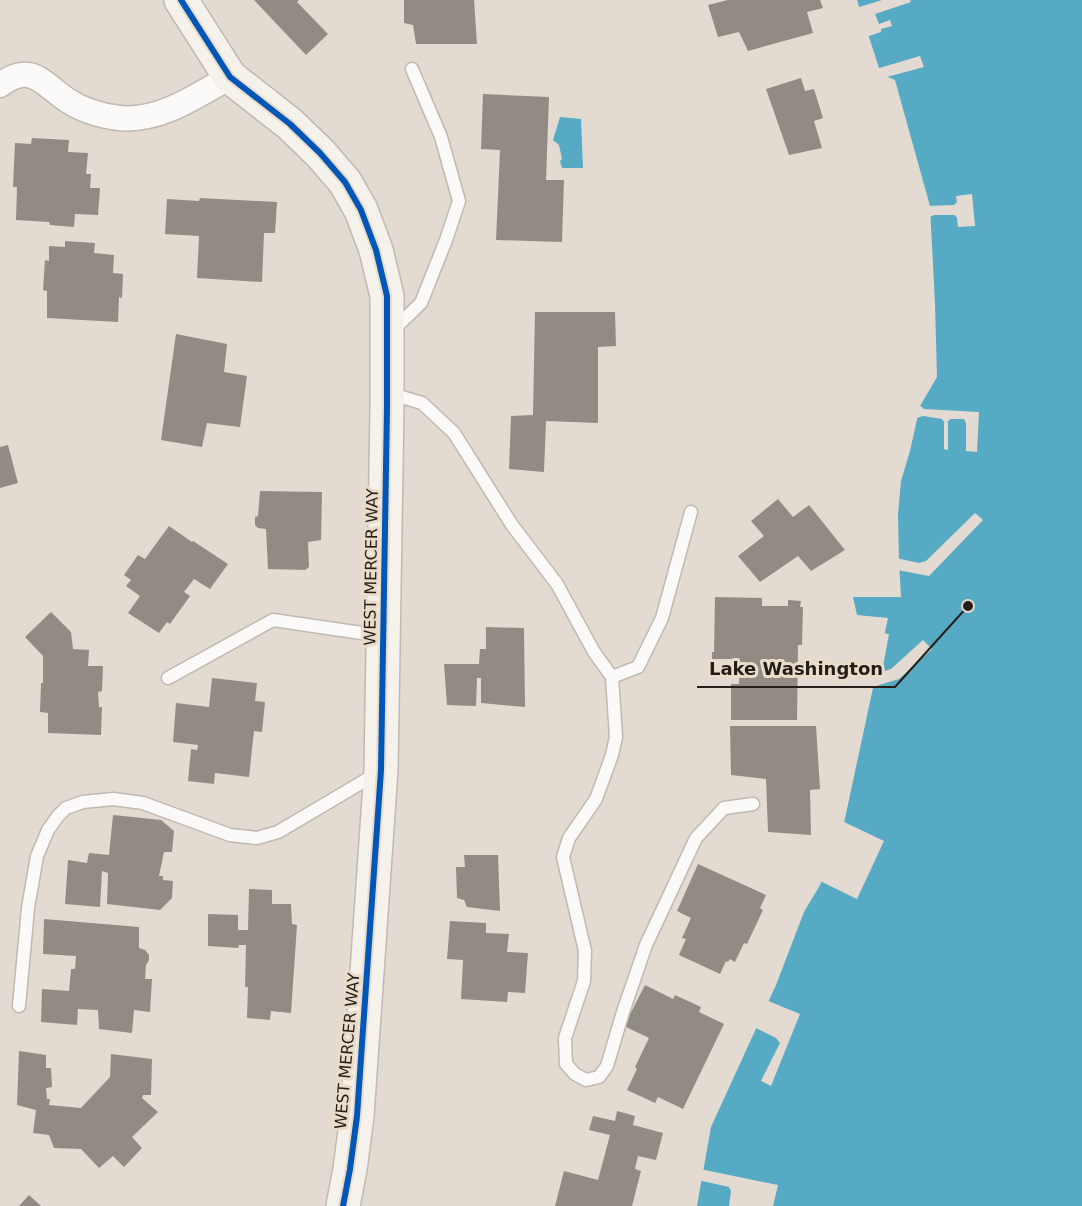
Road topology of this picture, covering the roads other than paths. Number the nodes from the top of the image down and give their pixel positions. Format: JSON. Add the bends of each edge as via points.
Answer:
{"nodes":[{"id":1,"x":181,"y":0,"type":"edge"},
{"id":2,"x":412,"y":69,"type":"dead end"},
{"id":3,"x":230,"y":77,"type":"junction"},
{"id":4,"x":0,"y":85,"type":"edge"},
{"id":5,"x":387,"y":336,"type":"junction"},
{"id":6,"x":387,"y":393,"type":"junction"},
{"id":7,"x":691,"y":512,"type":"dead end"},
{"id":8,"x":383,"y":636,"type":"junction"},
{"id":9,"x":612,"y":677,"type":"junction"},
{"id":10,"x":168,"y":678,"type":"dead end"},
{"id":11,"x":381,"y":770,"type":"junction"},
{"id":12,"x":753,"y":804,"type":"dead end"},
{"id":13,"x":19,"y":1006,"type":"dead end"},
{"id":14,"x":343,"y":1206,"type":"edge"}],
"edges":[{"from":1,"to":3,"type":"street","name":"WEST MERCER WAY"},
{"from":2,"to":5,"type":"lane","via":[[441,137],[459,201],[421,303]]},
{"from":3,"to":4,"type":"street","via":[[178,107],[147,117],[121,118],[68,101],[35,76],[21,75]]},
{"from":3,"to":5,"type":"street","name":"WEST MERCER WAY","via":[[290,124],[345,182],[376,250],[387,296]]},
{"from":5,"to":6,"type":"street","name":"WEST MERCER WAY"},
{"from":6,"to":8,"type":"street","name":"WEST MERCER WAY"},
{"from":6,"to":9,"type":"lane","via":[[422,403],[454,433],[512,525],[557,584]]},
{"from":7,"to":9,"type":"lane","via":[[662,618],[638,667]]},
{"from":8,"to":10,"type":"lane","via":[[273,620]]},
{"from":8,"to":11,"type":"street","name":"WEST MERCER WAY"},
{"from":9,"to":12,"type":"lane","via":[[616,736],[612,755],[596,799],[569,838],[563,857],[585,951],[584,981],[566,1038],[566,1064],[574,1074],[585,1080],[599,1077],[607,1066],[646,945],[696,838],[724,808]]},
{"from":11,"to":13,"type":"lane","via":[[278,832],[257,838],[230,835],[143,802],[113,799],[66,808],[48,830],[37,856]]},
{"from":11,"to":14,"type":"street","name":"WEST MERCER WAY","via":[[357,1116]]}]}
